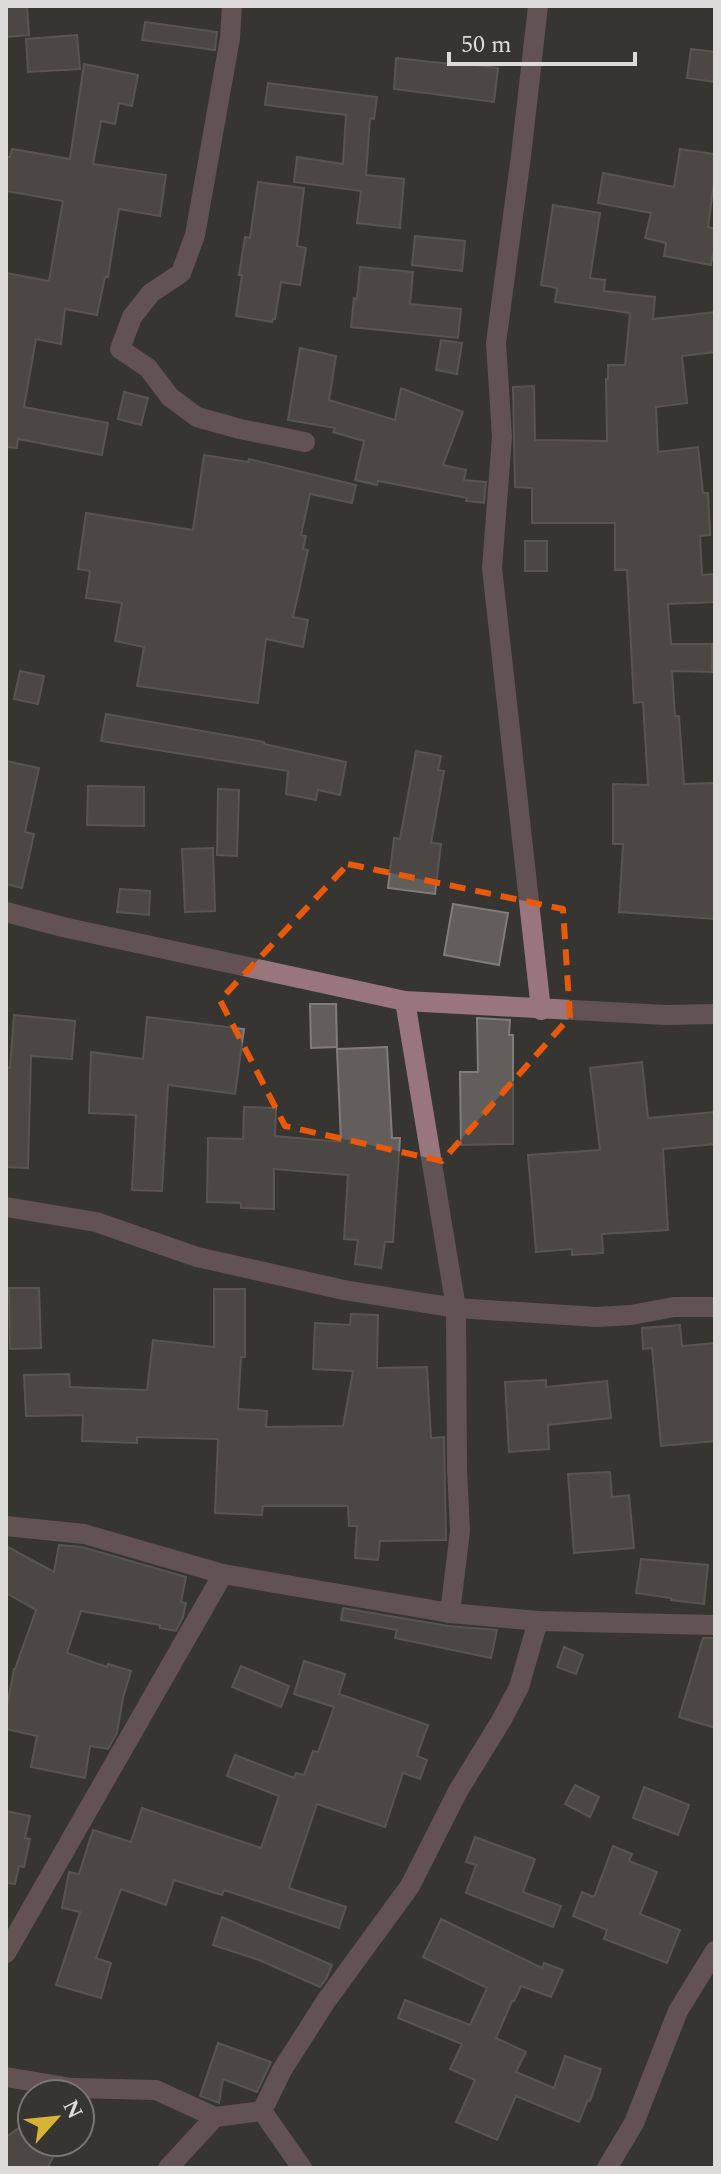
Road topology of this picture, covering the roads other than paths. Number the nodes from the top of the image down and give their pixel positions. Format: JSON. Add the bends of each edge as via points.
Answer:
{"nodes":[{"id":1,"x":232,"y":6,"type":"edge"},
{"id":2,"x":538,"y":6,"type":"edge"},
{"id":3,"x":305,"y":442,"type":"dead end"},
{"id":4,"x":6,"y":912,"type":"edge"},
{"id":5,"x":405,"y":1001,"type":"junction"},
{"id":6,"x":541,"y":1010,"type":"junction"},
{"id":7,"x":715,"y":1014,"type":"edge"},
{"id":8,"x":6,"y":1207,"type":"edge"},
{"id":9,"x":715,"y":1307,"type":"edge"},
{"id":10,"x":456,"y":1308,"type":"junction"},
{"id":11,"x":6,"y":1526,"type":"edge"},
{"id":12,"x":223,"y":1574,"type":"junction"},
{"id":13,"x":450,"y":1613,"type":"junction"},
{"id":14,"x":538,"y":1621,"type":"junction"},
{"id":15,"x":715,"y":1625,"type":"edge"},
{"id":16,"x":715,"y":1951,"type":"edge"},
{"id":17,"x":6,"y":1953,"type":"edge"},
{"id":18,"x":6,"y":2077,"type":"edge"},
{"id":19,"x":262,"y":2111,"type":"junction"},
{"id":20,"x":215,"y":2117,"type":"junction"},
{"id":21,"x":168,"y":2168,"type":"edge"},
{"id":22,"x":302,"y":2168,"type":"edge"},
{"id":23,"x":607,"y":2168,"type":"edge"}],
"edges":[{"from":1,"to":3,"type":"street","via":[[195,235],[181,273],[151,293],[132,317],[120,349],[148,368],[170,397],[197,417]]},
{"from":2,"to":6,"type":"street","via":[[496,343],[502,437],[492,568]]},
{"from":4,"to":5,"type":"street"},
{"from":5,"to":6,"type":"street"},
{"from":5,"to":10,"type":"street"},
{"from":6,"to":7,"type":"street"},
{"from":8,"to":10,"type":"street","via":[[96,1222],[197,1257],[285,1277]]},
{"from":9,"to":10,"type":"street","via":[[597,1317]]},
{"from":10,"to":13,"type":"street","via":[[460,1531]]},
{"from":11,"to":12,"type":"street","via":[[84,1534]]},
{"from":12,"to":13,"type":"street"},
{"from":12,"to":17,"type":"street"},
{"from":13,"to":14,"type":"street"},
{"from":14,"to":15,"type":"street"},
{"from":14,"to":19,"type":"street","via":[[519,1687],[410,1886],[326,2001]]},
{"from":16,"to":23,"type":"street","via":[[678,2011],[634,2123]]},
{"from":18,"to":20,"type":"street","via":[[72,2088],[156,2090]]},
{"from":19,"to":20,"type":"street"},
{"from":19,"to":22,"type":"street"},
{"from":20,"to":21,"type":"street"}]}
